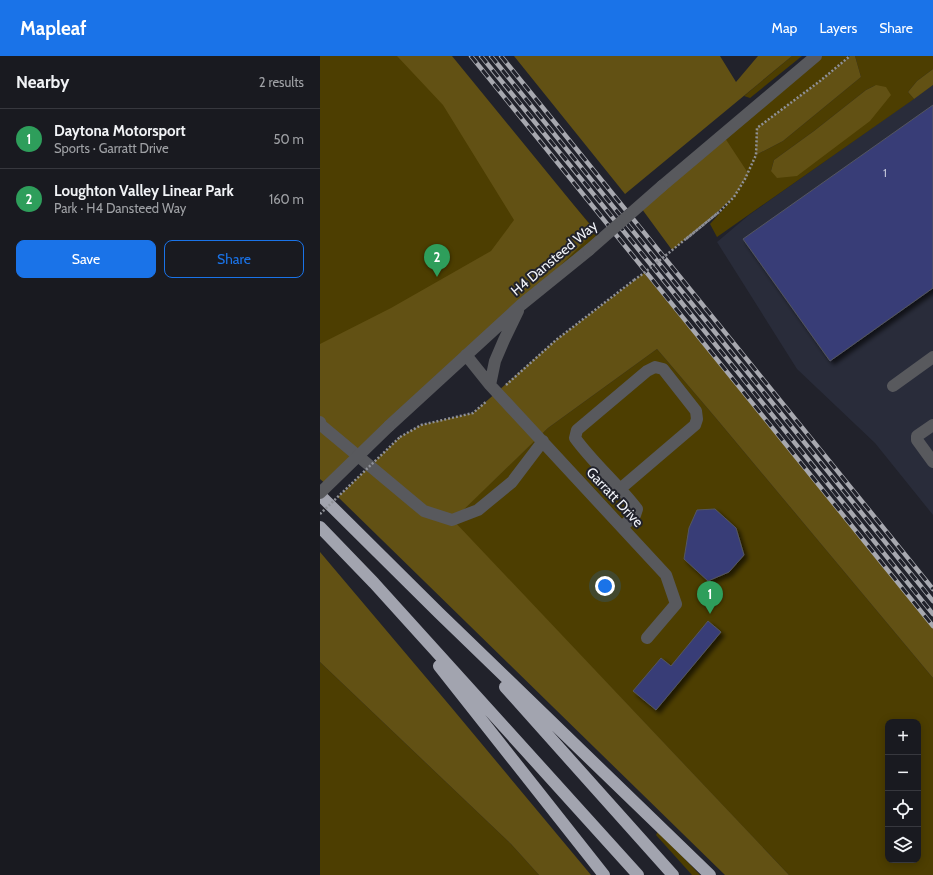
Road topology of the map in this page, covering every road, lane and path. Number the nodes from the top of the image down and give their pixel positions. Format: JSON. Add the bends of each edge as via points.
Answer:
{"nodes":[{"id":1,"x":816,"y":56,"type":"edge"},
{"id":2,"x":850,"y":56,"type":"edge"},
{"id":3,"x":719,"y":212,"type":"junction"},
{"id":4,"x":686,"y":239,"type":"dead end"},
{"id":5,"x":521,"y":305,"type":"junction"},
{"id":6,"x":466,"y":355,"type":"junction"},
{"id":7,"x":933,"y":357,"type":"edge"},
{"id":8,"x":893,"y":386,"type":"dead end"},
{"id":9,"x":494,"y":389,"type":"junction"},
{"id":10,"x":320,"y":422,"type":"edge"},
{"id":11,"x":933,"y":425,"type":"edge"},
{"id":12,"x":543,"y":441,"type":"junction"},
{"id":13,"x":933,"y":462,"type":"edge"},
{"id":14,"x":620,"y":489,"type":"junction"},
{"id":15,"x":320,"y":494,"type":"edge"},
{"id":16,"x":320,"y":514,"type":"edge"},
{"id":17,"x":320,"y":527,"type":"edge"},
{"id":18,"x":622,"y":528,"type":"junction"},
{"id":19,"x":374,"y":583,"type":"junction"},
{"id":20,"x":439,"y":613,"type":"junction"},
{"id":21,"x":647,"y":638,"type":"dead end"},
{"id":22,"x":604,"y":875,"type":"edge"},
{"id":23,"x":638,"y":875,"type":"edge"},
{"id":24,"x":673,"y":875,"type":"edge"},
{"id":25,"x":710,"y":875,"type":"edge"}],
"edges":[{"from":1,"to":5,"type":"street","name":"H4 Dansteed Way","bridge":true},
{"from":2,"to":3,"type":"path","via":[[757,128],[756,155],[746,180]]},
{"from":3,"to":4,"type":"path"},
{"from":3,"to":9,"type":"path","bridge":true},
{"from":5,"to":6,"type":"street","name":"H4 Dansteed Way"},
{"from":5,"to":9,"type":"street","via":[[495,361]]},
{"from":6,"to":9,"type":"street","name":"Garratt Drive"},
{"from":6,"to":15,"type":"street","name":"H4 Dansteed Way","bridge":true},
{"from":7,"to":8,"type":"street"},
{"from":9,"to":12,"type":"street","name":"Garratt Drive"},
{"from":9,"to":16,"type":"path","bridge":true,"via":[[473,413],[421,425],[400,437]]},
{"from":10,"to":12,"type":"street","via":[[424,511],[452,520],[478,510],[512,482]]},
{"from":11,"to":13,"type":"street","via":[[918,436],[917,440]]},
{"from":12,"to":18,"type":"street","name":"Garratt Drive"},
{"from":14,"to":14,"type":"street","via":[[575,438],[577,430],[647,371],[655,367],[663,369],[696,411],[697,419],[694,425]]},
{"from":14,"to":18,"type":"street","via":[[637,508],[635,515]]},
{"from":15,"to":20,"type":"highway"},
{"from":17,"to":19,"type":"highway"},
{"from":18,"to":21,"type":"street","name":"Garratt Drive","via":[[666,575],[676,604]]},
{"from":19,"to":22,"type":"highway"},
{"from":19,"to":23,"type":"highway"},
{"from":20,"to":24,"type":"highway"},
{"from":20,"to":25,"type":"highway"}]}
